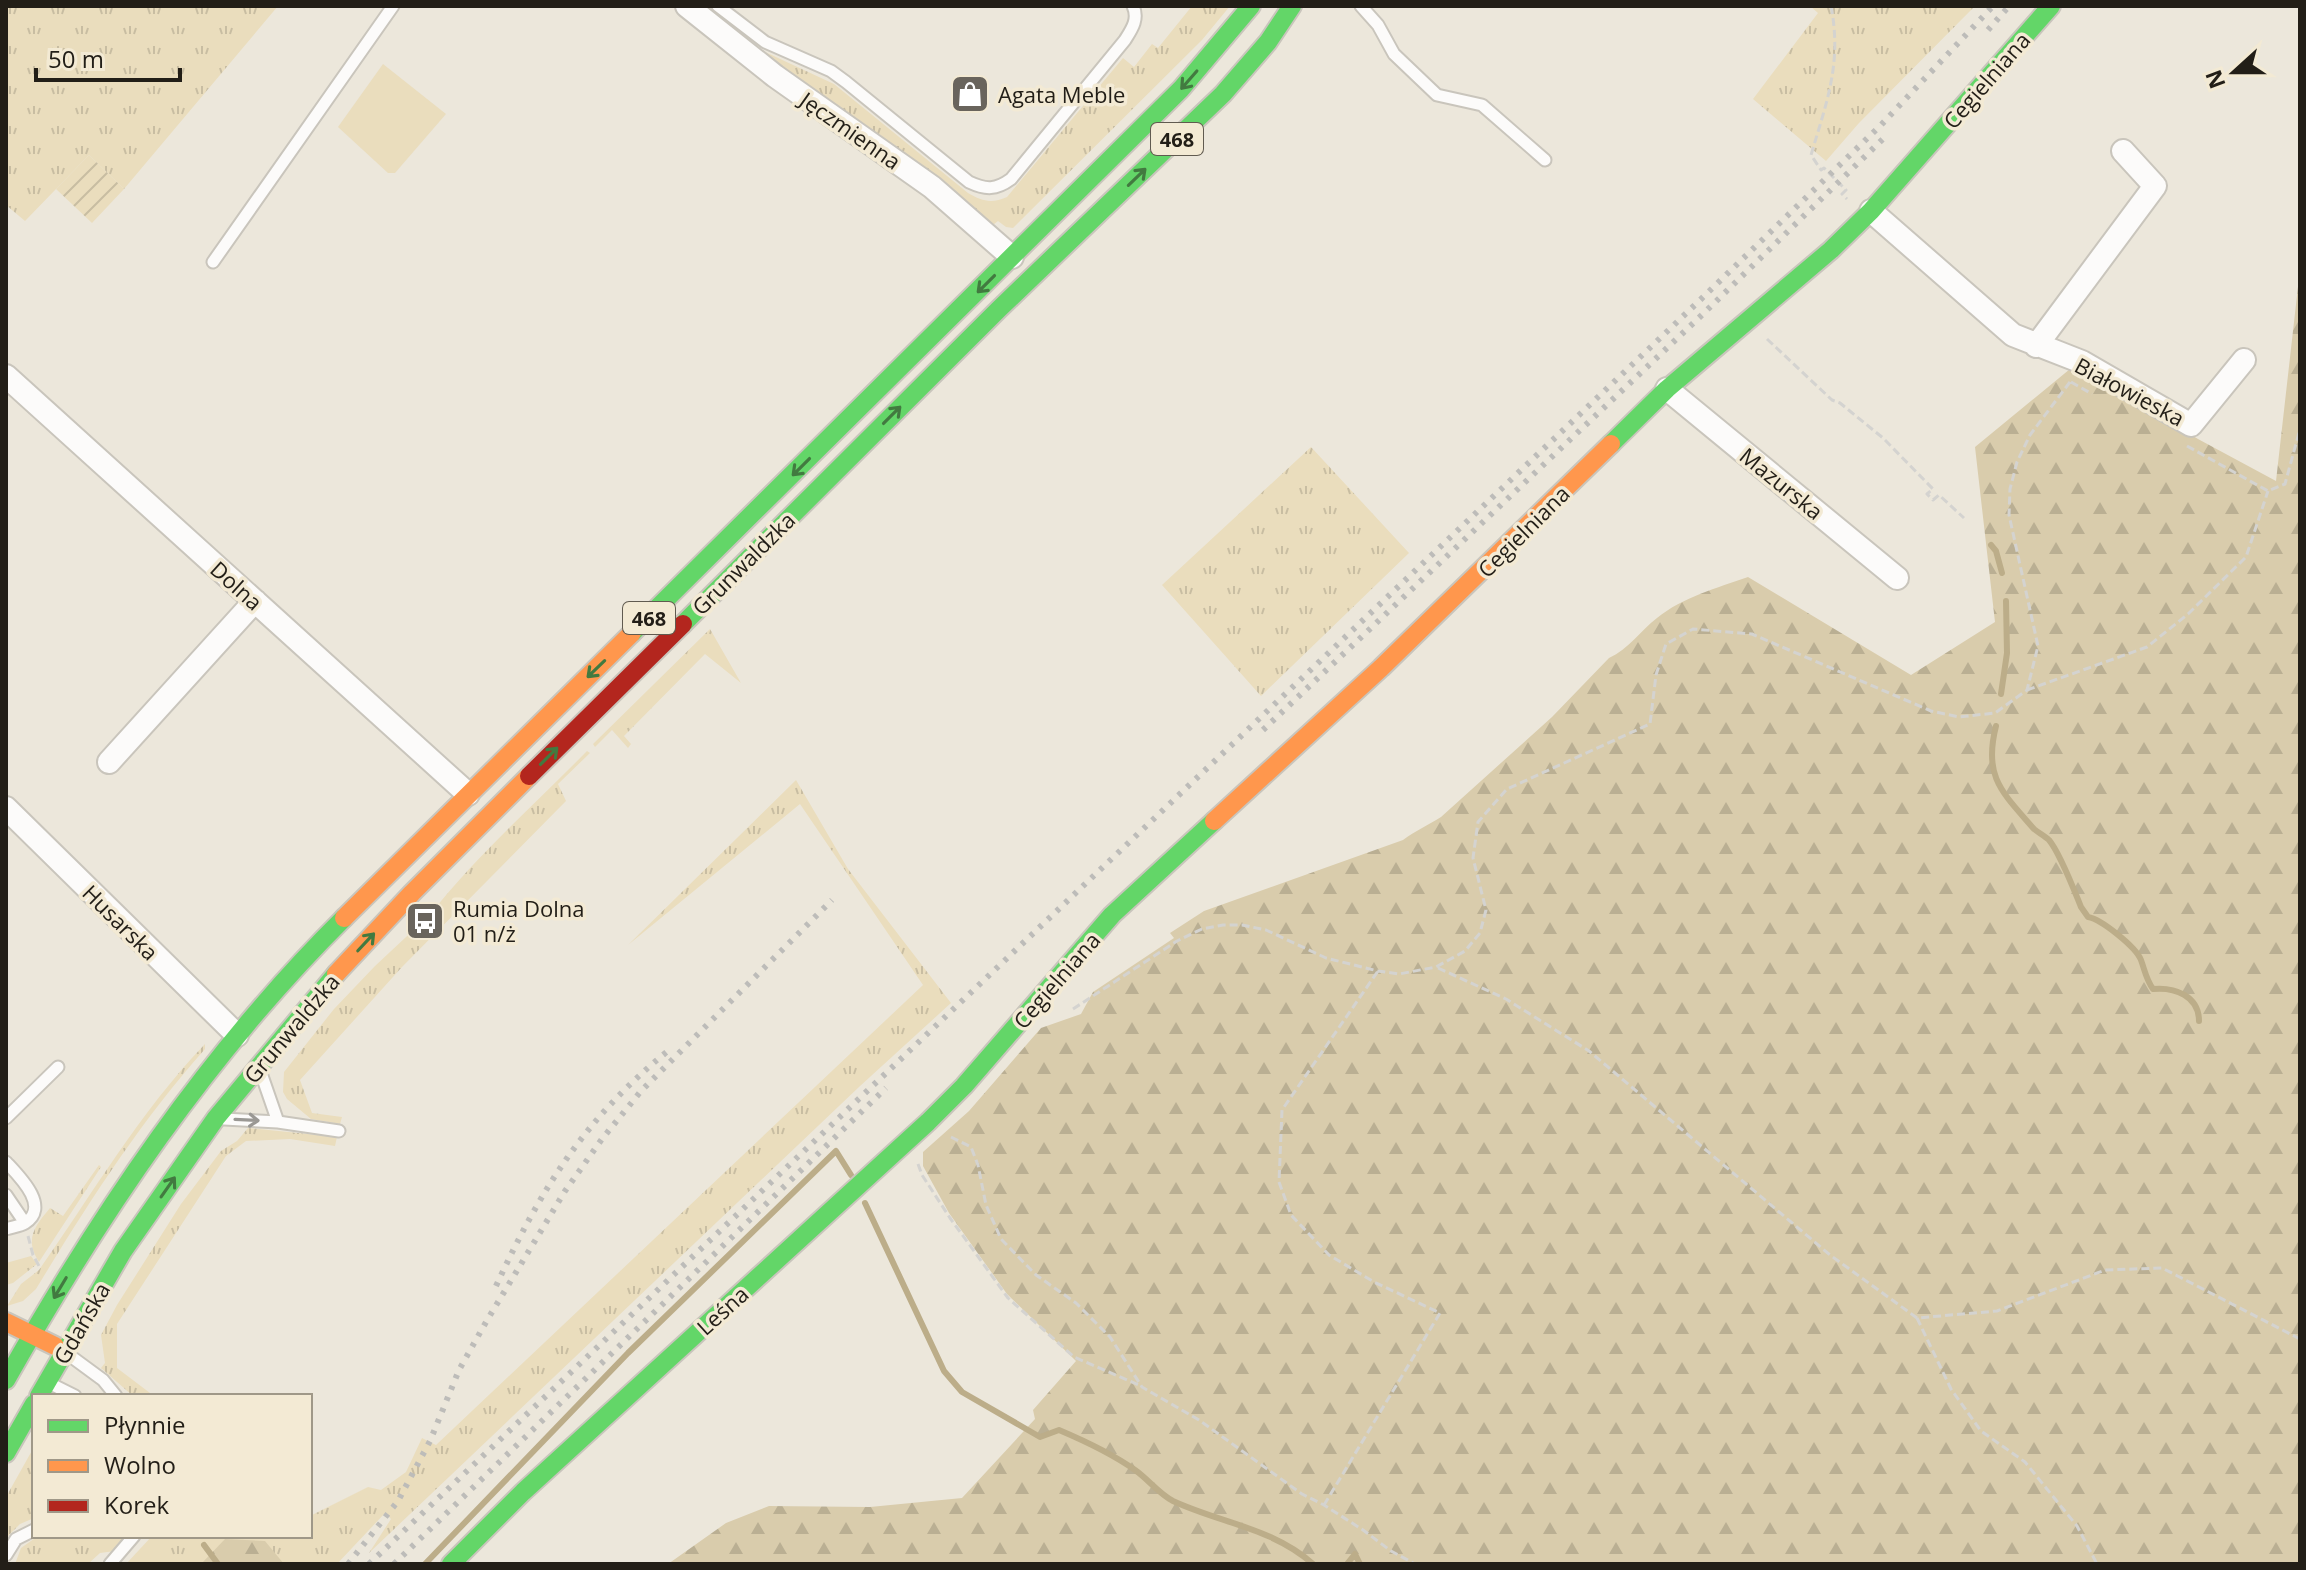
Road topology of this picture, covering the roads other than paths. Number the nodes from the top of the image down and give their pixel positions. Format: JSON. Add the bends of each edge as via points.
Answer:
{"nodes":[{"id":1,"x":393,"y":6,"type":"edge"},
{"id":2,"x":687,"y":6,"type":"edge"},
{"id":3,"x":718,"y":6,"type":"edge"},
{"id":4,"x":1133,"y":6,"type":"edge"},
{"id":5,"x":1251,"y":6,"type":"edge"},
{"id":6,"x":1292,"y":6,"type":"edge"},
{"id":7,"x":1361,"y":6,"type":"edge"},
{"id":8,"x":2051,"y":6,"type":"edge"},
{"id":9,"x":2123,"y":151,"type":"dead end"},
{"id":10,"x":1545,"y":160,"type":"dead end"},
{"id":11,"x":1861,"y":207,"type":"junction"},
{"id":12,"x":1012,"y":257,"type":"junction"},
{"id":13,"x":213,"y":262,"type":"dead end"},
{"id":14,"x":2036,"y":346,"type":"junction"},
{"id":15,"x":2244,"y":360,"type":"dead end"},
{"id":16,"x":6,"y":376,"type":"edge"},
{"id":17,"x":1667,"y":389,"type":"junction"},
{"id":18,"x":1897,"y":578,"type":"dead end"},
{"id":19,"x":255,"y":601,"type":"junction"},
{"id":20,"x":109,"y":762,"type":"dead end"},
{"id":21,"x":468,"y":794,"type":"junction"},
{"id":22,"x":6,"y":808,"type":"edge"},
{"id":23,"x":237,"y":1035,"type":"junction"},
{"id":24,"x":992,"y":1054,"type":"joint"},
{"id":25,"x":258,"y":1065,"type":"junction"},
{"id":26,"x":58,"y":1067,"type":"dead end"},
{"id":27,"x":6,"y":1118,"type":"edge"},
{"id":28,"x":216,"y":1118,"type":"junction"},
{"id":29,"x":278,"y":1122,"type":"junction"},
{"id":30,"x":339,"y":1131,"type":"dead end"},
{"id":31,"x":6,"y":1162,"type":"edge"},
{"id":32,"x":6,"y":1195,"type":"edge"},
{"id":33,"x":25,"y":1223,"type":"junction"},
{"id":34,"x":6,"y":1229,"type":"edge"},
{"id":35,"x":88,"y":1241,"type":"joint"},
{"id":36,"x":123,"y":1251,"type":"joint"},
{"id":37,"x":6,"y":1322,"type":"edge"},
{"id":38,"x":33,"y":1335,"type":"junction"},
{"id":39,"x":64,"y":1351,"type":"junction"},
{"id":40,"x":9,"y":1368,"type":"edge"},
{"id":41,"x":43,"y":1389,"type":"edge"},
{"id":42,"x":66,"y":1394,"type":"edge"},
{"id":43,"x":114,"y":1394,"type":"edge"},
{"id":44,"x":32,"y":1408,"type":"edge"},
{"id":45,"x":6,"y":1453,"type":"edge"},
{"id":46,"x":32,"y":1531,"type":"edge"},
{"id":47,"x":132,"y":1538,"type":"edge"},
{"id":48,"x":6,"y":1555,"type":"edge"},
{"id":49,"x":110,"y":1564,"type":"edge"},
{"id":50,"x":451,"y":1564,"type":"edge"}],
"edges":[{"from":1,"to":13,"type":"lane"},
{"from":2,"to":12,"type":"street","name":"Jęczmienna","via":[[775,76],[932,187]]},
{"from":3,"to":4,"type":"lane","via":[[765,42],[831,71],[983,189],[1011,179],[1134,26]]},
{"from":5,"to":12,"type":"main road","name":"Grunwaldzka","number":"468","one_way":true,"via":[[1181,89]]},
{"from":25,"to":6,"type":"main road","name":"Grunwaldzka","number":"468","one_way":true,"via":[[316,995],[481,824],[979,328],[1223,94]]},
{"from":7,"to":10,"type":"lane","via":[[1394,54],[1437,95],[1482,105]]},
{"from":8,"to":11,"type":"main road","name":"Cegielniana"},
{"from":9,"to":14,"type":"street","via":[[2155,186]]},
{"from":11,"to":14,"type":"street","name":"Białowieska","via":[[2013,335]]},
{"from":11,"to":17,"type":"main road","name":"Cegielniana","via":[[1831,250]]},
{"from":12,"to":21,"type":"main road","name":"Grunwaldzka","number":"468","one_way":true},
{"from":14,"to":15,"type":"street","name":"Białowieska","via":[[2082,362],[2191,425]]},
{"from":16,"to":19,"type":"street","name":"Dolna"},
{"from":17,"to":18,"type":"street","name":"Mazurska"},
{"from":17,"to":24,"type":"main road","name":"Cegielniana","via":[[1392,658],[1112,915]]},
{"from":19,"to":20,"type":"street"},
{"from":19,"to":21,"type":"street","name":"Dolna"},
{"from":21,"to":23,"type":"main road","name":"Grunwaldzka","number":"468","via":[[331,930]]},
{"from":22,"to":23,"type":"street","name":"Husarska"},
{"from":23,"to":35,"type":"main road","name":"Grunwaldzka","number":"468","via":[[146,1153]]},
{"from":24,"to":50,"type":"main road","name":"Leśna","via":[[928,1122]]},
{"from":25,"to":28,"type":"main road","name":"Grunwaldzka","number":"468"},
{"from":25,"to":29,"type":"lane"},
{"from":26,"to":27,"type":"lane"},
{"from":28,"to":29,"type":"lane","one_way":true},
{"from":36,"to":28,"type":"main road","name":"Grunwaldzka","number":"468","one_way":true},
{"from":29,"to":30,"type":"lane"},
{"from":31,"to":33,"type":"lane","via":[[35,1204]]},
{"from":32,"to":33,"type":"lane"},
{"from":33,"to":34,"type":"lane"},
{"from":35,"to":38,"type":"main road","name":"Gdańska","number":"468","one_way":true},
{"from":36,"to":39,"type":"main road","name":"Gdańska","number":"468"},
{"from":37,"to":38,"type":"main road"},
{"from":38,"to":39,"type":"main road"},
{"from":38,"to":40,"type":"main road","name":"Gdańska","number":"468"},
{"from":39,"to":41,"type":"main road","name":"Gdańska","number":"468"},
{"from":39,"to":43,"type":"lane"},
{"from":40,"to":41,"type":"main road"},
{"from":41,"to":42,"type":"lane"},
{"from":44,"to":45,"type":"main road"},
{"from":46,"to":48,"type":"lane","via":[[16,1539]]},
{"from":47,"to":49,"type":"lane"}]}
